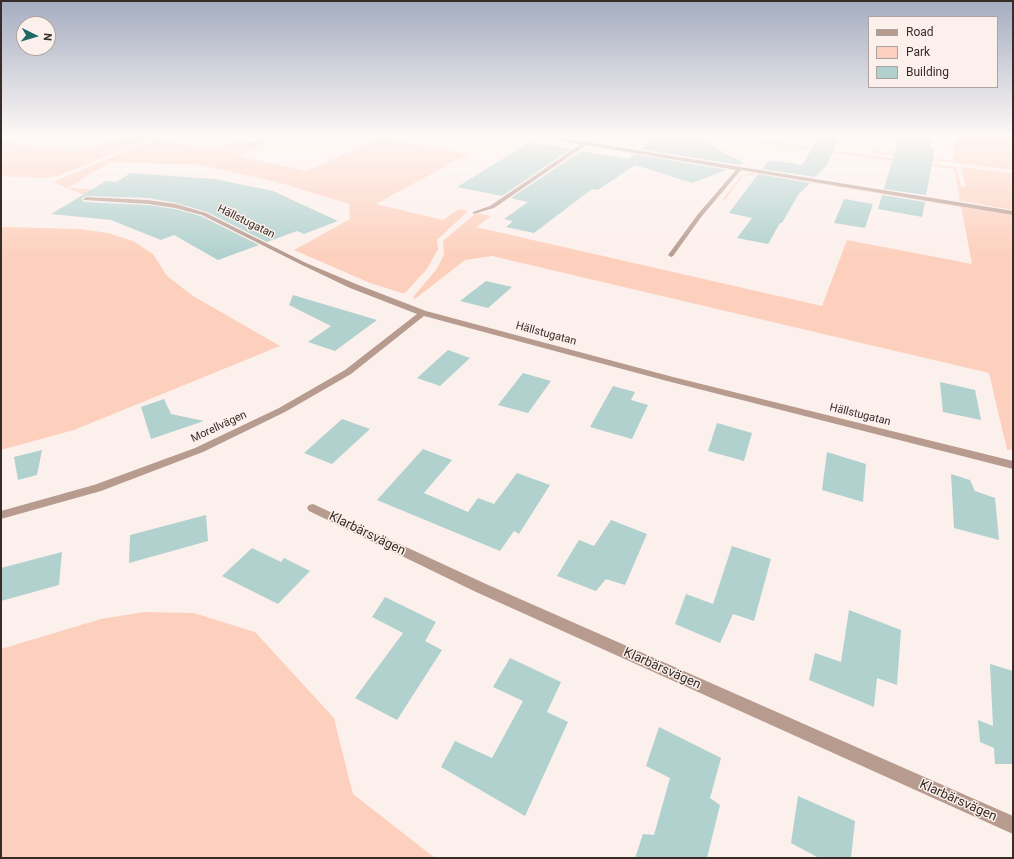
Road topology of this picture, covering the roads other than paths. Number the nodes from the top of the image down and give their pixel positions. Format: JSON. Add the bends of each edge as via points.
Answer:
{"nodes":[{"id":1,"x":537,"y":176,"type":"edge"},
{"id":2,"x":733,"y":176,"type":"edge"},
{"id":3,"x":789,"y":176,"type":"edge"},
{"id":4,"x":86,"y":199,"type":"dead end"},
{"id":5,"x":475,"y":213,"type":"dead end"},
{"id":6,"x":1013,"y":213,"type":"edge"},
{"id":7,"x":671,"y":255,"type":"dead end"},
{"id":8,"x":423,"y":313,"type":"junction"},
{"id":9,"x":1013,"y":464,"type":"edge"},
{"id":10,"x":313,"y":508,"type":"dead end"},
{"id":11,"x":1,"y":515,"type":"edge"},
{"id":12,"x":1013,"y":825,"type":"edge"}],
"edges":[{"from":1,"to":5,"type":"street","via":[[492,207]]},
{"from":2,"to":7,"type":"street"},
{"from":3,"to":6,"type":"street"},
{"from":4,"to":8,"type":"street","name":"Hällstugatan","via":[[148,202],[204,214],[353,286]]},
{"from":8,"to":9,"type":"street","name":"Hällstugatan","via":[[670,379]]},
{"from":8,"to":11,"type":"street","name":"Morellvägen","via":[[348,372],[275,414],[199,450],[97,488]]},
{"from":10,"to":12,"type":"street","name":"Klarbärsvägen","via":[[481,588]]}]}
